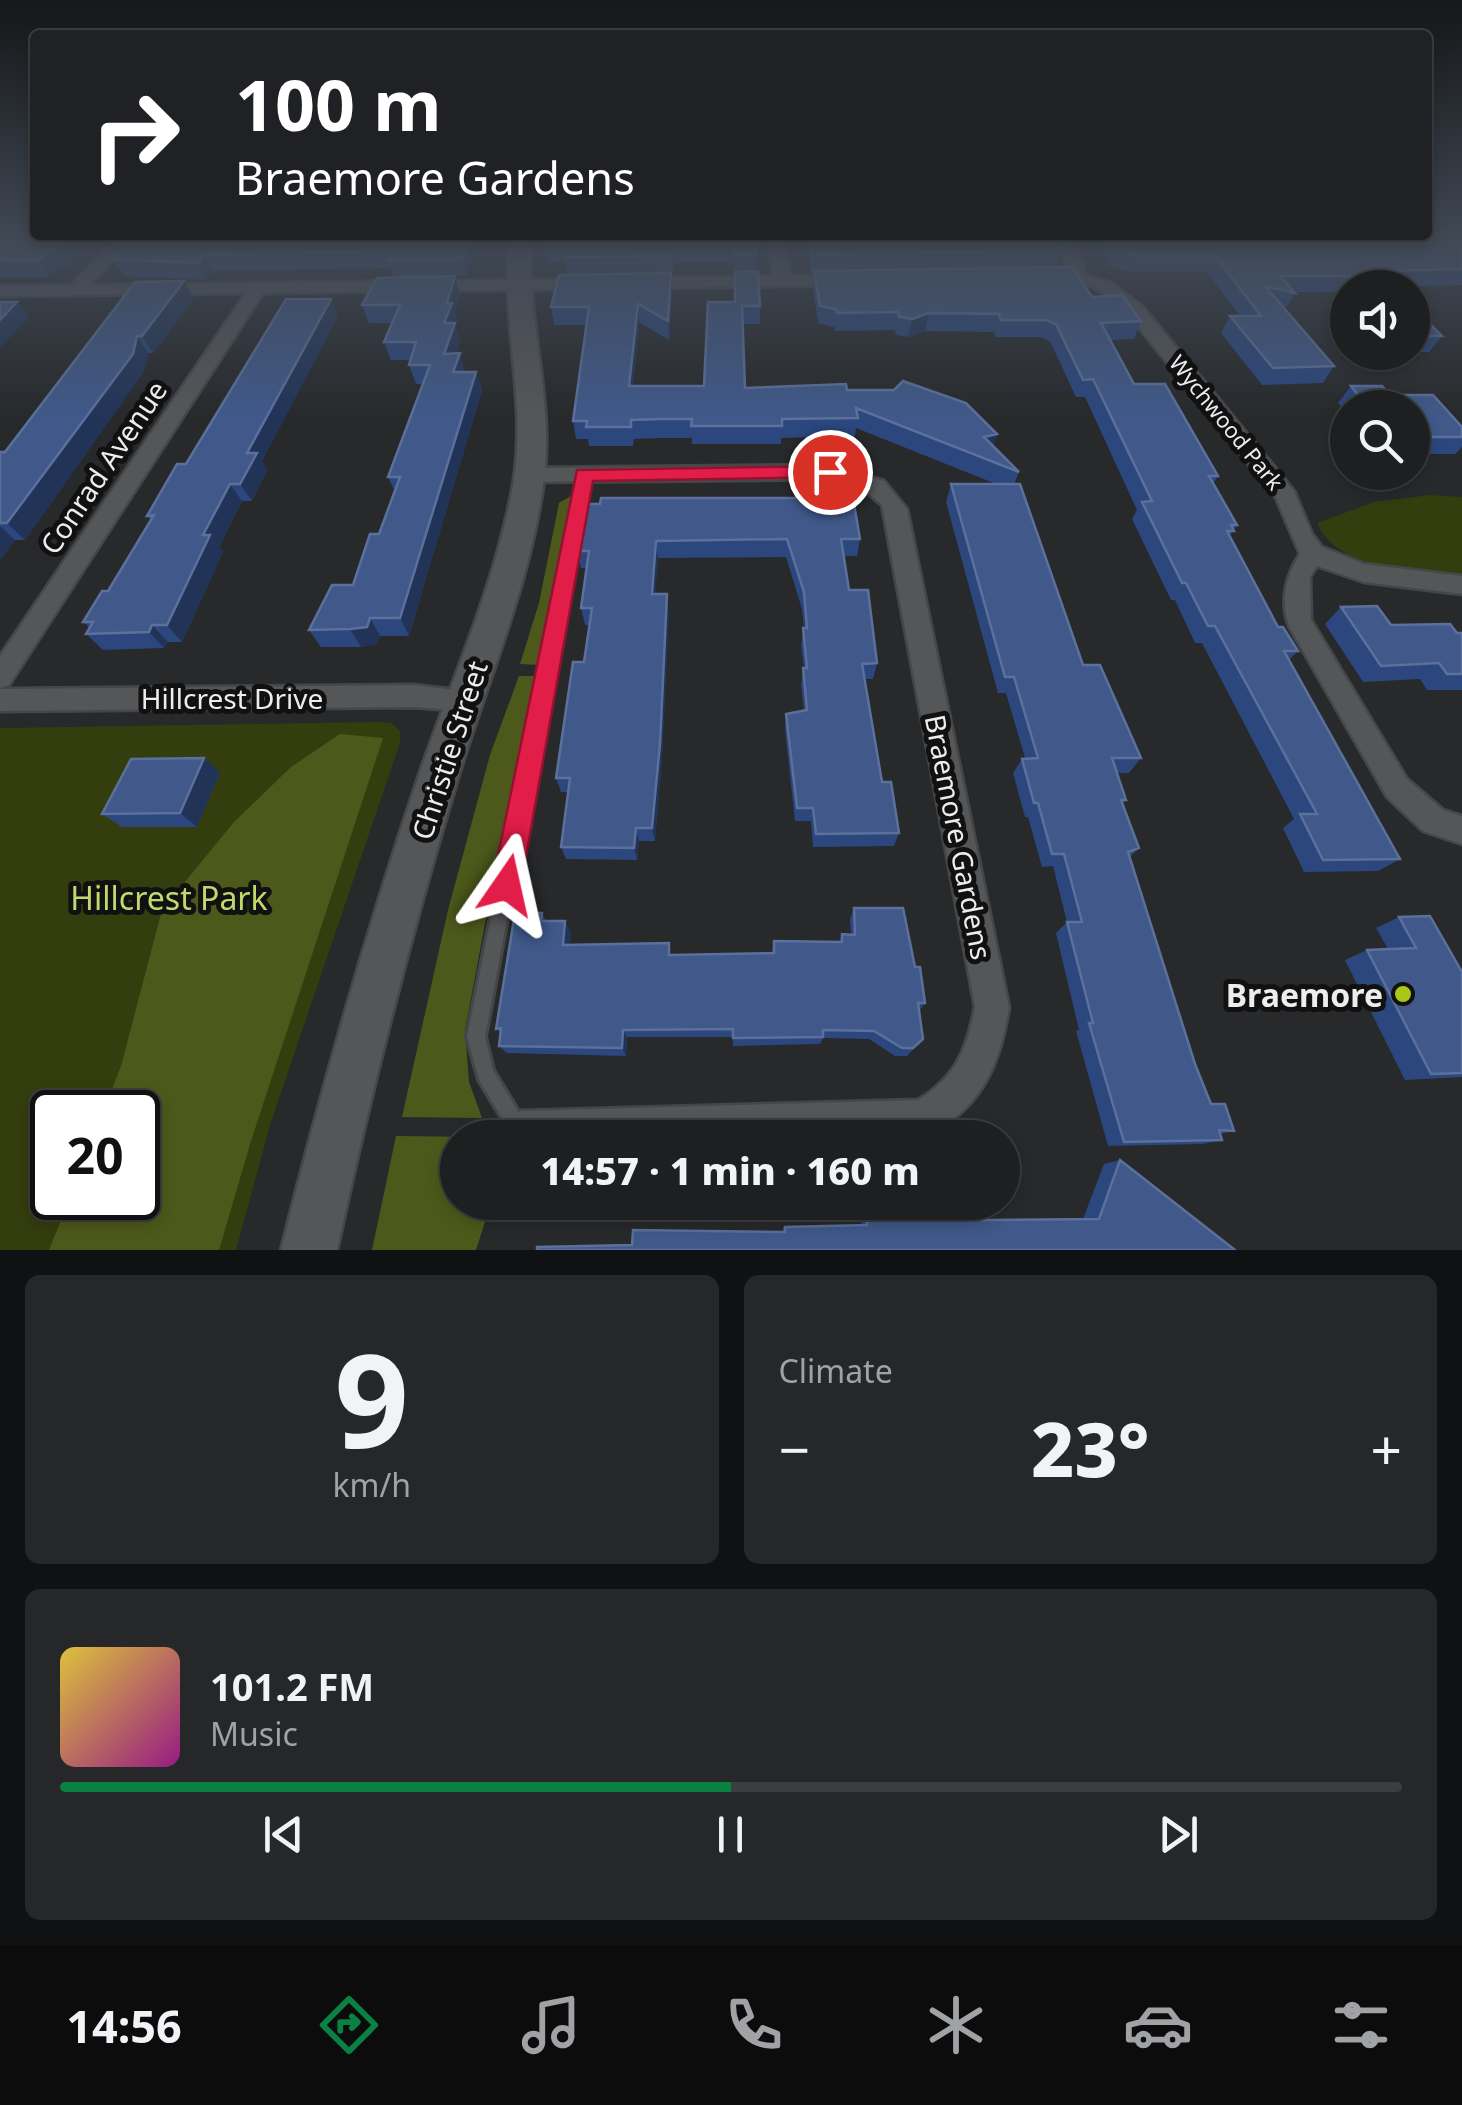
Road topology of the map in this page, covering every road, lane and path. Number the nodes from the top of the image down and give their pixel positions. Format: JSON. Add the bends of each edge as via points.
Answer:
{"nodes":[{"id":1,"x":247,"y":302,"type":"edge"},
{"id":2,"x":519,"y":302,"type":"edge"},
{"id":3,"x":1128,"y":302,"type":"edge"},
{"id":4,"x":584,"y":475,"type":"junction"},
{"id":5,"x":529,"y":476,"type":"junction"},
{"id":6,"x":1314,"y":553,"type":"junction"},
{"id":7,"x":1462,"y":585,"type":"edge"},
{"id":8,"x":0,"y":677,"type":"edge"},
{"id":9,"x":0,"y":700,"type":"edge"},
{"id":10,"x":463,"y":700,"type":"junction"},
{"id":11,"x":1462,"y":830,"type":"edge"},
{"id":12,"x":515,"y":1120,"type":"edge"},
{"id":13,"x":855,"y":1120,"type":"edge"},
{"id":14,"x":308,"y":1250,"type":"edge"}],
"edges":[{"from":1,"to":8,"type":"street","name":"Conrad Avenue"},
{"from":2,"to":5,"type":"street","name":"Christie Street","via":[[530,406]]},
{"from":3,"to":6,"type":"street","name":"Wychwood Park","via":[[1286,496]]},
{"from":4,"to":5,"type":"street","name":"Braemore Gardens"},
{"from":4,"to":12,"type":"lane","via":[[476,1037],[485,1074]]},
{"from":4,"to":13,"type":"street","name":"Braemore Gardens","via":[[830,472],[858,477],[896,508],[992,1007],[986,1048],[970,1082],[951,1102],[922,1118]]},
{"from":5,"to":10,"type":"street","name":"Christie Street","via":[[506,587]]},
{"from":6,"to":7,"type":"street","via":[[1354,571]]},
{"from":6,"to":11,"type":"street","via":[[1298,576],[1299,621],[1397,788],[1434,821]]},
{"from":9,"to":10,"type":"street","name":"Hillcrest Drive"},
{"from":10,"to":14,"type":"street","name":"Christie Street","via":[[403,890]]}]}
